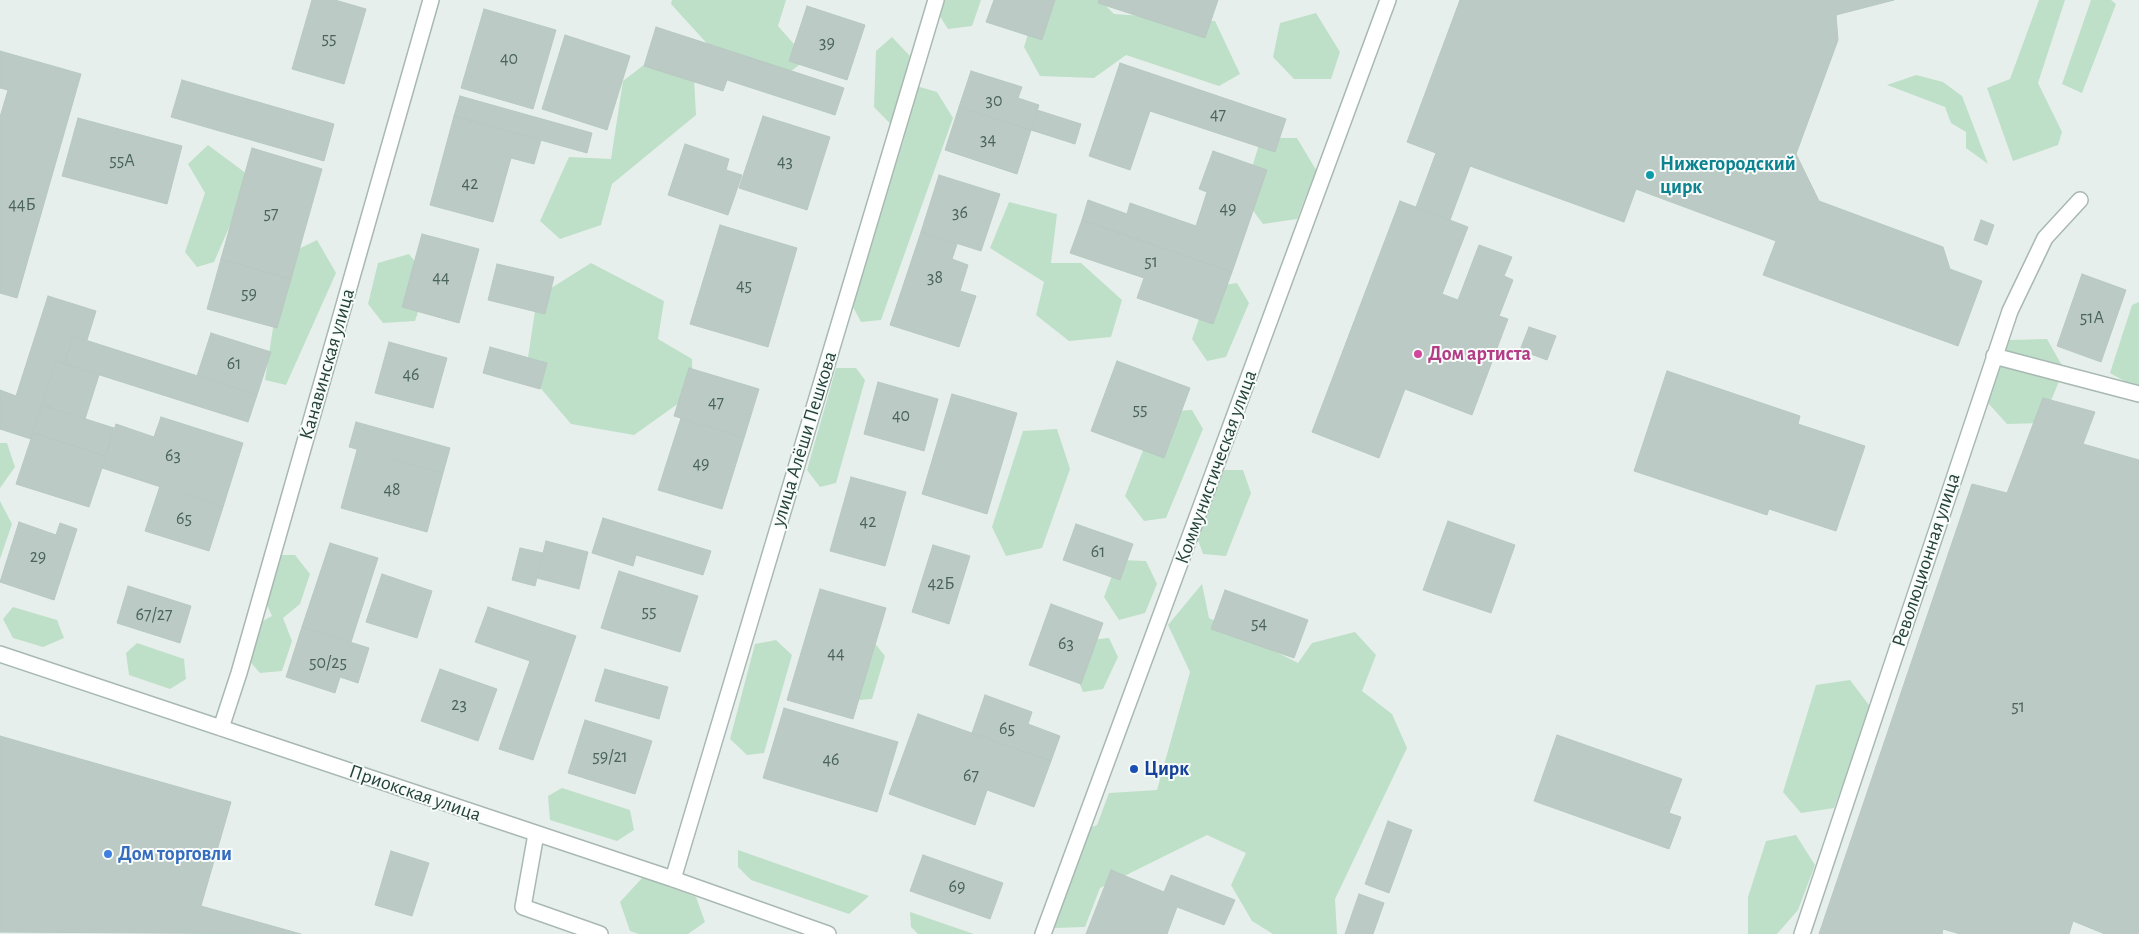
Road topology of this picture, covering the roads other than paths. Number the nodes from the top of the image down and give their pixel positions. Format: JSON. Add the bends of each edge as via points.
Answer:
{"nodes":[{"id":1,"x":431,"y":0,"type":"edge"},
{"id":2,"x":936,"y":0,"type":"edge"},
{"id":3,"x":1388,"y":0,"type":"edge"},
{"id":4,"x":2080,"y":200,"type":"dead end"},
{"id":5,"x":1994,"y":356,"type":"junction"},
{"id":6,"x":2139,"y":394,"type":"edge"},
{"id":7,"x":0,"y":654,"type":"edge"},
{"id":8,"x":221,"y":728,"type":"junction"},
{"id":9,"x":536,"y":834,"type":"junction"},
{"id":10,"x":673,"y":879,"type":"junction"},
{"id":11,"x":600,"y":934,"type":"edge"},
{"id":12,"x":828,"y":934,"type":"edge"},
{"id":13,"x":1043,"y":934,"type":"edge"},
{"id":14,"x":1802,"y":934,"type":"edge"}],
"edges":[{"from":1,"to":8,"type":"street","name":"Канавинская улица"},
{"from":2,"to":10,"type":"street","name":"улица Алёши Пешкова"},
{"from":3,"to":13,"type":"street","name":"Коммунистическая улица"},
{"from":4,"to":5,"type":"street","name":"Революционная улица","via":[[2045,238],[2010,311]]},
{"from":5,"to":6,"type":"street"},
{"from":5,"to":14,"type":"street","name":"Революционная улица"},
{"from":7,"to":8,"type":"street","name":"Приокская улица"},
{"from":8,"to":9,"type":"street","name":"Приокская улица"},
{"from":9,"to":10,"type":"street","name":"Приокская улица"},
{"from":9,"to":11,"type":"street","via":[[522,907]]},
{"from":10,"to":12,"type":"street","name":"Приокская улица"}]}
